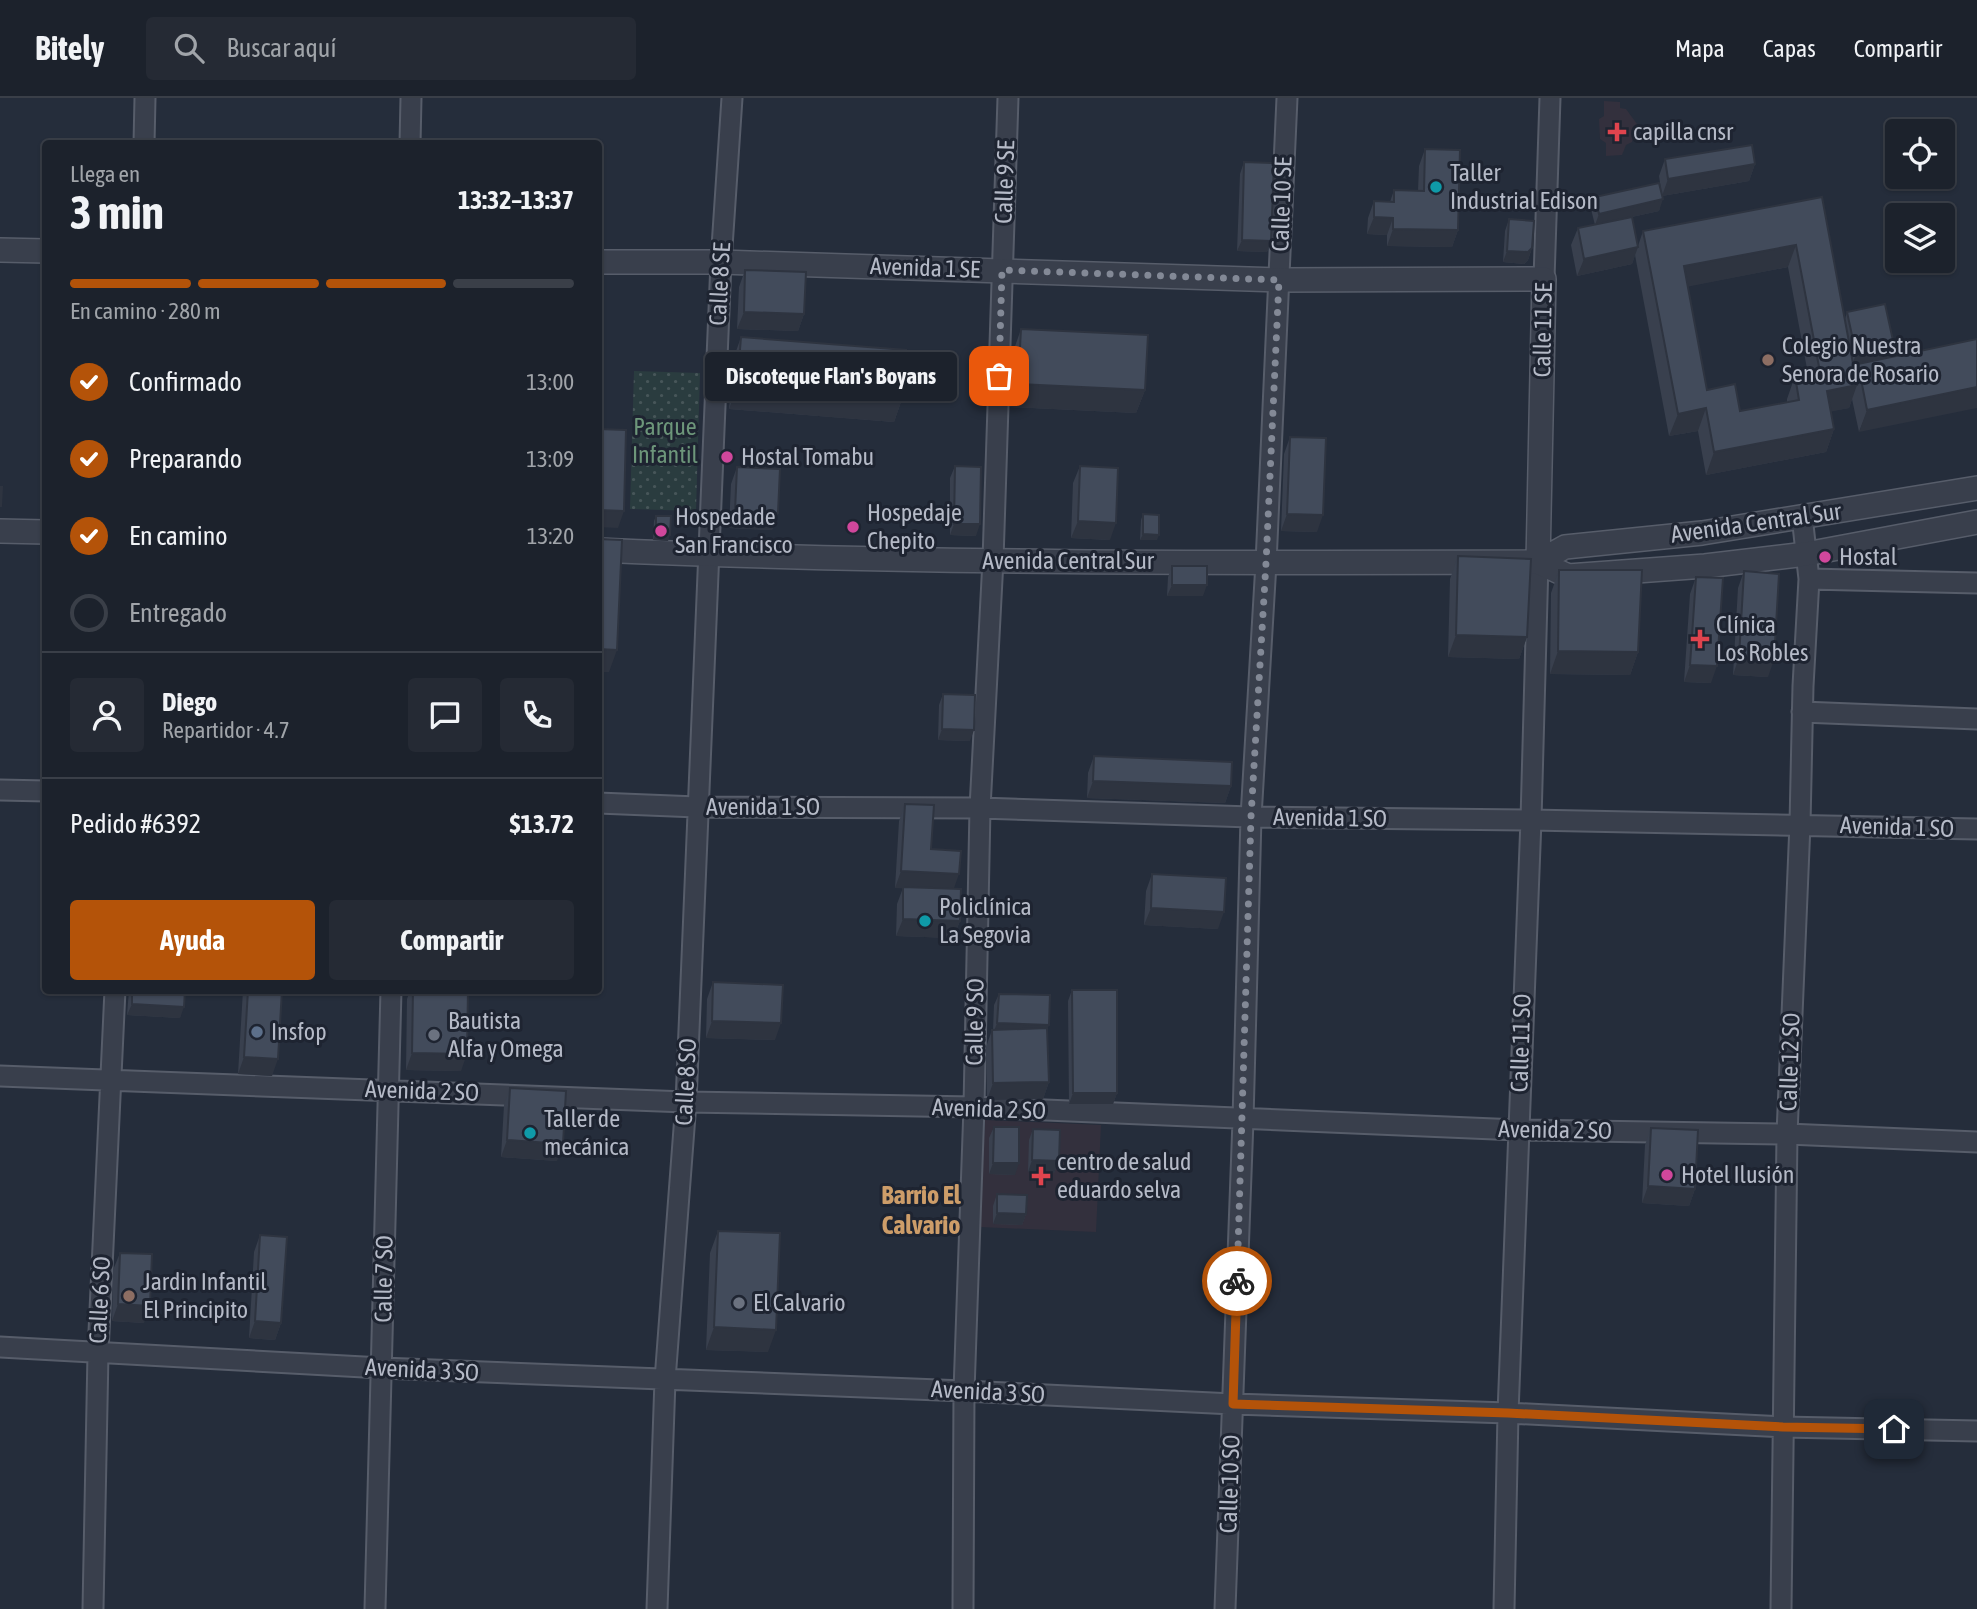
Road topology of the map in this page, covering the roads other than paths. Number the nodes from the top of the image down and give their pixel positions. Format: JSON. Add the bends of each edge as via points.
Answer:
{"nodes":[{"id":1,"x":145,"y":98,"type":"edge"},
{"id":2,"x":411,"y":98,"type":"edge"},
{"id":3,"x":732,"y":98,"type":"edge"},
{"id":4,"x":1008,"y":98,"type":"edge"},
{"id":5,"x":1287,"y":98,"type":"edge"},
{"id":6,"x":1550,"y":98,"type":"edge"},
{"id":7,"x":144,"y":140,"type":"edge"},
{"id":8,"x":410,"y":140,"type":"edge"},
{"id":9,"x":0,"y":250,"type":"edge"},
{"id":10,"x":42,"y":251,"type":"edge"},
{"id":11,"x":602,"y":262,"type":"edge"},
{"id":12,"x":721,"y":262,"type":"junction"},
{"id":13,"x":1002,"y":270,"type":"junction"},
{"id":14,"x":1545,"y":279,"type":"junction"},
{"id":15,"x":1279,"y":280,"type":"junction"},
{"id":16,"x":1977,"y":488,"type":"edge"},
{"id":17,"x":1802,"y":516,"type":"junction"},
{"id":18,"x":1977,"y":522,"type":"edge"},
{"id":19,"x":0,"y":531,"type":"edge"},
{"id":20,"x":42,"y":532,"type":"edge"},
{"id":21,"x":602,"y":550,"type":"edge"},
{"id":22,"x":1806,"y":554,"type":"junction"},
{"id":23,"x":708,"y":555,"type":"junction"},
{"id":24,"x":993,"y":560,"type":"junction"},
{"id":25,"x":1538,"y":562,"type":"junction"},
{"id":26,"x":1266,"y":563,"type":"junction"},
{"id":27,"x":1809,"y":579,"type":"junction"},
{"id":28,"x":1977,"y":583,"type":"edge"},
{"id":29,"x":1802,"y":712,"type":"junction"},
{"id":30,"x":1977,"y":719,"type":"edge"},
{"id":31,"x":0,"y":790,"type":"edge"},
{"id":32,"x":42,"y":791,"type":"edge"},
{"id":33,"x":602,"y":803,"type":"edge"},
{"id":34,"x":697,"y":807,"type":"junction"},
{"id":35,"x":980,"y":808,"type":"junction"},
{"id":36,"x":1251,"y":817,"type":"junction"},
{"id":37,"x":1531,"y":820,"type":"junction"},
{"id":38,"x":1800,"y":824,"type":"junction"},
{"id":39,"x":1977,"y":830,"type":"edge"},
{"id":40,"x":115,"y":994,"type":"edge"},
{"id":41,"x":391,"y":994,"type":"edge"},
{"id":42,"x":0,"y":1076,"type":"edge"},
{"id":43,"x":111,"y":1080,"type":"junction"},
{"id":44,"x":389,"y":1090,"type":"junction"},
{"id":45,"x":685,"y":1102,"type":"junction"},
{"id":46,"x":974,"y":1107,"type":"junction"},
{"id":47,"x":1243,"y":1119,"type":"junction"},
{"id":48,"x":1518,"y":1130,"type":"junction"},
{"id":49,"x":1787,"y":1133,"type":"junction"},
{"id":50,"x":1977,"y":1142,"type":"edge"},
{"id":51,"x":0,"y":1347,"type":"edge"},
{"id":52,"x":98,"y":1353,"type":"junction"},
{"id":53,"x":382,"y":1368,"type":"junction"},
{"id":54,"x":665,"y":1380,"type":"junction"},
{"id":55,"x":964,"y":1391,"type":"junction"},
{"id":56,"x":1233,"y":1404,"type":"junction"},
{"id":57,"x":1508,"y":1413,"type":"junction"},
{"id":58,"x":1783,"y":1427,"type":"junction"},
{"id":59,"x":1977,"y":1431,"type":"edge"},
{"id":60,"x":93,"y":1609,"type":"edge"},
{"id":61,"x":375,"y":1609,"type":"edge"},
{"id":62,"x":657,"y":1609,"type":"edge"},
{"id":63,"x":963,"y":1609,"type":"edge"},
{"id":64,"x":1225,"y":1609,"type":"edge"},
{"id":65,"x":1504,"y":1609,"type":"edge"},
{"id":66,"x":1781,"y":1609,"type":"edge"}],
"edges":[{"from":1,"to":7,"type":"street"},
{"from":2,"to":8,"type":"street"},
{"from":3,"to":12,"type":"street","name":"Calle 8 SE"},
{"from":4,"to":13,"type":"street","name":"Calle 9 SE"},
{"from":5,"to":15,"type":"street","name":"Calle 10 SE"},
{"from":6,"to":14,"type":"street","name":"Calle 11 SE"},
{"from":9,"to":10,"type":"street"},
{"from":11,"to":12,"type":"street","name":"Avenida 1 SE"},
{"from":12,"to":13,"type":"street","name":"Avenida 1 SE"},
{"from":12,"to":23,"type":"street","name":"Calle 8 SE"},
{"from":13,"to":15,"type":"street","name":"Avenida 1 SE"},
{"from":13,"to":24,"type":"street","name":"Calle 9 SE"},
{"from":14,"to":15,"type":"street","name":"Avenida 1 SE"},
{"from":14,"to":25,"type":"street","name":"Calle 11 SE"},
{"from":15,"to":26,"type":"street","name":"Calle 10 SE"},
{"from":16,"to":17,"type":"street","name":"Avenida Central Sur"},
{"from":17,"to":22,"type":"street","name":"Calle 12 SO"},
{"from":17,"to":25,"type":"street","name":"Avenida Central Sur","via":[[1702,533],[1565,547]]},
{"from":18,"to":22,"type":"street","name":"Avenida Central Sur"},
{"from":19,"to":20,"type":"street"},
{"from":21,"to":23,"type":"street","name":"Avenida Central Sur"},
{"from":22,"to":25,"type":"street","name":"Avenida Central Sur","via":[[1568,576]]},
{"from":22,"to":27,"type":"street","name":"Calle 12 SO"},
{"from":23,"to":24,"type":"street","name":"Avenida Central Sur"},
{"from":23,"to":34,"type":"street","name":"Calle 8 SO"},
{"from":24,"to":26,"type":"street","name":"Avenida Central Sur"},
{"from":24,"to":35,"type":"street","name":"Calle 9 SO"},
{"from":25,"to":26,"type":"street","name":"Avenida Central Sur"},
{"from":25,"to":37,"type":"street","name":"Calle 11 SO"},
{"from":26,"to":36,"type":"street","name":"Calle 10 SO"},
{"from":27,"to":28,"type":"street"},
{"from":27,"to":29,"type":"street","name":"Calle 12 SO"},
{"from":29,"to":30,"type":"street"},
{"from":29,"to":38,"type":"street","name":"Calle 12 SO"},
{"from":31,"to":32,"type":"street"},
{"from":33,"to":34,"type":"street","name":"Avenida 1 SO"},
{"from":34,"to":35,"type":"street","name":"Avenida 1 SO"},
{"from":34,"to":45,"type":"street","name":"Calle 8 SO"},
{"from":35,"to":36,"type":"street","name":"Avenida 1 SO"},
{"from":35,"to":46,"type":"street","name":"Calle 9 SO"},
{"from":36,"to":37,"type":"street","name":"Avenida 1 SO"},
{"from":36,"to":47,"type":"street","name":"Calle 10 SO"},
{"from":37,"to":38,"type":"street","name":"Avenida 1 SO"},
{"from":37,"to":48,"type":"street","name":"Calle 11 SO"},
{"from":38,"to":39,"type":"street","name":"Avenida 1 SO"},
{"from":38,"to":49,"type":"street","name":"Calle 12 SO"},
{"from":40,"to":43,"type":"street","name":"Calle 6 SO"},
{"from":41,"to":44,"type":"street","name":"Calle 7 SO"},
{"from":42,"to":43,"type":"street","name":"Avenida 2 SO"},
{"from":43,"to":44,"type":"street","name":"Avenida 2 SO"},
{"from":43,"to":52,"type":"street","name":"Calle 6 SO"},
{"from":44,"to":45,"type":"street","name":"Avenida 2 SO"},
{"from":44,"to":53,"type":"street","name":"Calle 7 SO"},
{"from":45,"to":46,"type":"street","name":"Avenida 2 SO"},
{"from":45,"to":54,"type":"street","name":"Calle 8 SO"},
{"from":46,"to":47,"type":"street","name":"Avenida 2 SO"},
{"from":46,"to":55,"type":"street","name":"Calle 9 SO"},
{"from":47,"to":48,"type":"street","name":"Avenida 2 SO"},
{"from":47,"to":56,"type":"street","name":"Calle 10 SO"},
{"from":48,"to":49,"type":"street","name":"Avenida 2 SO"},
{"from":48,"to":57,"type":"street","name":"Calle 11 SO"},
{"from":49,"to":50,"type":"street","name":"Avenida 2 SO"},
{"from":49,"to":58,"type":"street","name":"Calle 12 SO"},
{"from":51,"to":52,"type":"street","name":"Avenida 3 SO"},
{"from":52,"to":53,"type":"street","name":"Avenida 3 SO"},
{"from":52,"to":60,"type":"street","name":"Calle 6 SO"},
{"from":53,"to":54,"type":"street","name":"Avenida 3 SO"},
{"from":53,"to":61,"type":"street","name":"Calle 7 SO"},
{"from":54,"to":55,"type":"street","name":"Avenida 3 SO"},
{"from":54,"to":62,"type":"street","name":"Calle 8 SO"},
{"from":55,"to":56,"type":"street","name":"Avenida 3 SO"},
{"from":55,"to":63,"type":"street","name":"Calle 9 SO"},
{"from":56,"to":57,"type":"street","name":"Avenida 3 SO"},
{"from":56,"to":64,"type":"street","name":"Calle 10 SO"},
{"from":57,"to":58,"type":"street","name":"Avenida 3 SO"},
{"from":57,"to":65,"type":"street","name":"Calle 11 SO"},
{"from":58,"to":59,"type":"street","name":"Avenida 3 SO"},
{"from":58,"to":66,"type":"street","name":"Calle 12 SO"}]}
